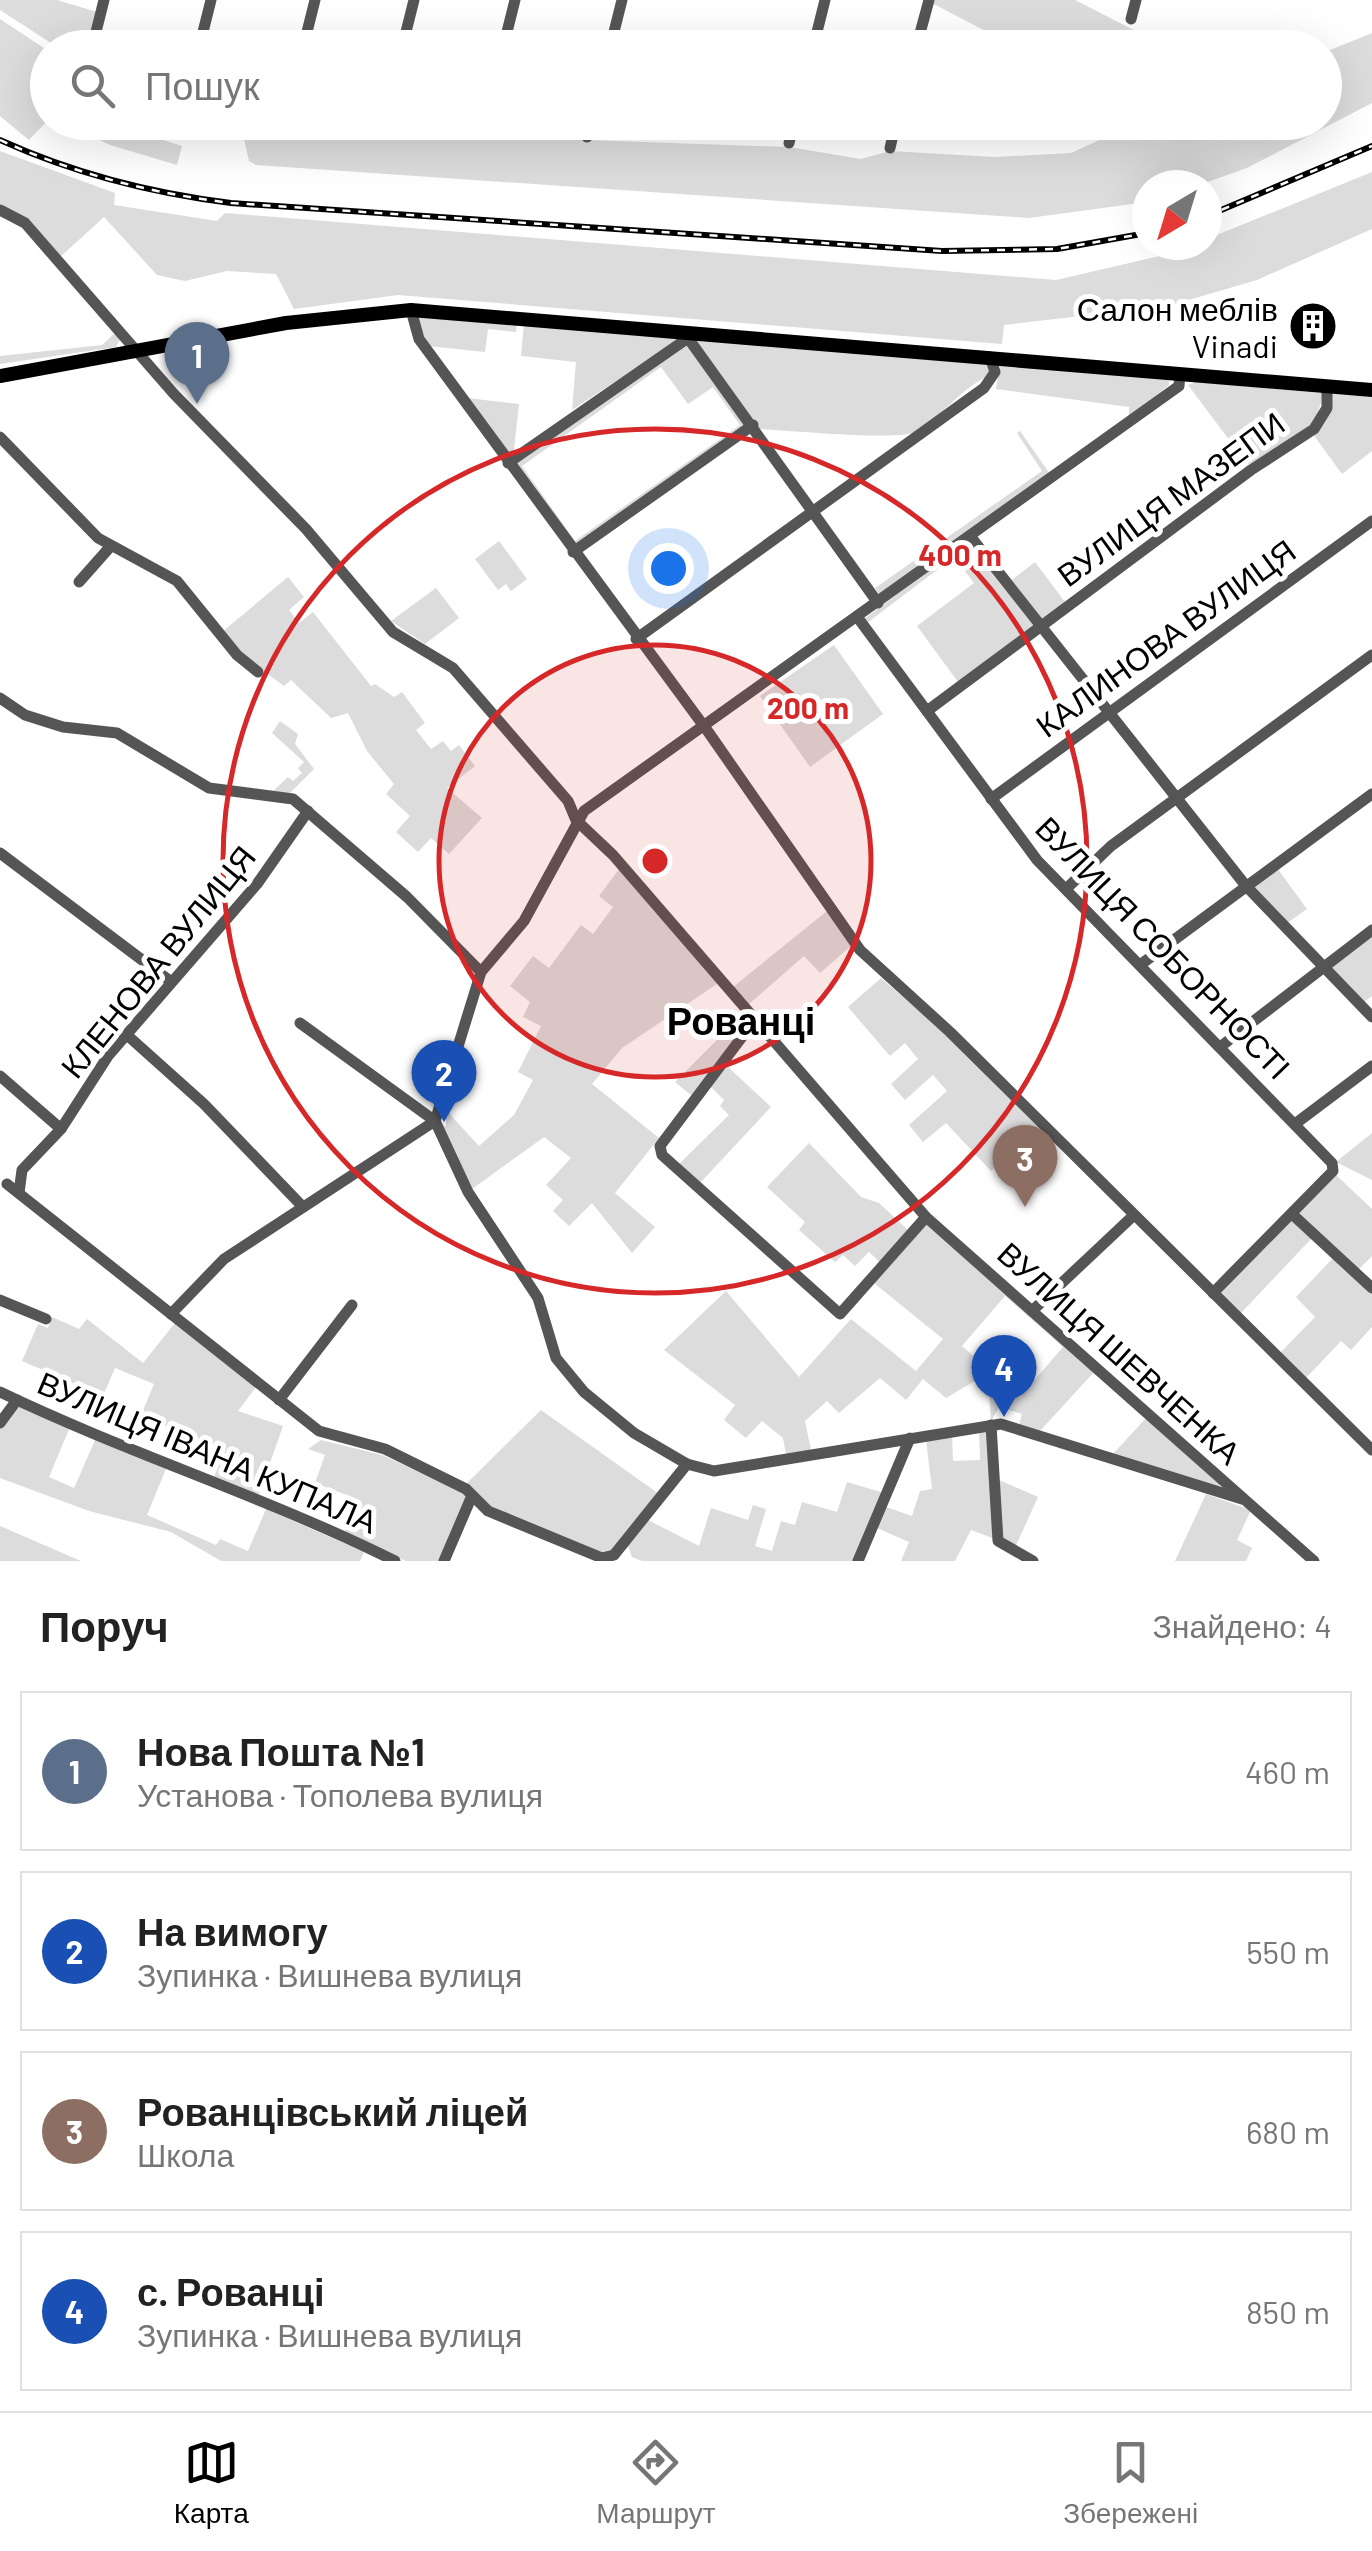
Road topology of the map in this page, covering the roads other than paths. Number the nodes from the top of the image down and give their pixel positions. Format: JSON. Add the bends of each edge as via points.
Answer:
{"nodes":[{"id":1,"x":104,"y":0,"type":"edge"},
{"id":2,"x":211,"y":0,"type":"edge"},
{"id":3,"x":314,"y":0,"type":"edge"},
{"id":4,"x":414,"y":0,"type":"edge"},
{"id":5,"x":516,"y":0,"type":"edge"},
{"id":6,"x":622,"y":0,"type":"edge"},
{"id":7,"x":826,"y":0,"type":"edge"},
{"id":8,"x":929,"y":0,"type":"edge"},
{"id":9,"x":1136,"y":0,"type":"edge"},
{"id":10,"x":1131,"y":19,"type":"dead end"},
{"id":11,"x":96,"y":30,"type":"edge"},
{"id":12,"x":204,"y":30,"type":"edge"},
{"id":13,"x":306,"y":30,"type":"edge"},
{"id":14,"x":406,"y":30,"type":"edge"},
{"id":15,"x":508,"y":30,"type":"edge"},
{"id":16,"x":614,"y":30,"type":"edge"},
{"id":17,"x":818,"y":30,"type":"edge"},
{"id":18,"x":921,"y":30,"type":"edge"},
{"id":19,"x":790,"y":140,"type":"edge"},
{"id":20,"x":892,"y":140,"type":"edge"},
{"id":21,"x":789,"y":143,"type":"dead end"},
{"id":22,"x":890,"y":148,"type":"dead end"},
{"id":23,"x":0,"y":210,"type":"edge"},
{"id":24,"x":410,"y":310,"type":"junction"},
{"id":25,"x":125,"y":336,"type":"junction"},
{"id":26,"x":684,"y":336,"type":"junction"},
{"id":27,"x":140,"y":351,"type":"junction"},
{"id":28,"x":118,"y":356,"type":"junction"},
{"id":29,"x":990,"y":357,"type":"junction"},
{"id":30,"x":1180,"y":374,"type":"junction"},
{"id":31,"x":0,"y":376,"type":"edge"},
{"id":32,"x":1327,"y":387,"type":"junction"},
{"id":33,"x":1372,"y":390,"type":"edge"},
{"id":34,"x":753,"y":425,"type":"junction"},
{"id":35,"x":0,"y":436,"type":"edge"},
{"id":36,"x":508,"y":463,"type":"junction"},
{"id":37,"x":811,"y":509,"type":"junction"},
{"id":38,"x":1372,"y":521,"type":"edge"},
{"id":39,"x":970,"y":536,"type":"junction"},
{"id":40,"x":110,"y":547,"type":"junction"},
{"id":41,"x":573,"y":552,"type":"junction"},
{"id":42,"x":80,"y":582,"type":"dead end"},
{"id":43,"x":878,"y":603,"type":"junction"},
{"id":44,"x":858,"y":618,"type":"junction"},
{"id":45,"x":1042,"y":624,"type":"junction"},
{"id":46,"x":636,"y":639,"type":"junction"},
{"id":47,"x":1372,"y":655,"type":"edge"},
{"id":48,"x":258,"y":672,"type":"dead end"},
{"id":49,"x":0,"y":698,"type":"edge"},
{"id":50,"x":1109,"y":710,"type":"junction"},
{"id":51,"x":926,"y":711,"type":"junction"},
{"id":52,"x":701,"y":727,"type":"junction"},
{"id":53,"x":1372,"y":794,"type":"edge"},
{"id":54,"x":1177,"y":796,"type":"junction"},
{"id":55,"x":991,"y":799,"type":"junction"},
{"id":56,"x":308,"y":811,"type":"junction"},
{"id":57,"x":576,"y":820,"type":"junction"},
{"id":58,"x":0,"y":852,"type":"edge"},
{"id":59,"x":1246,"y":886,"type":"junction"},
{"id":60,"x":1066,"y":888,"type":"junction"},
{"id":61,"x":1372,"y":930,"type":"edge"},
{"id":62,"x":1140,"y":965,"type":"junction"},
{"id":63,"x":1321,"y":967,"type":"junction"},
{"id":64,"x":481,"y":972,"type":"junction"},
{"id":65,"x":170,"y":981,"type":"junction"},
{"id":66,"x":1372,"y":1017,"type":"edge"},
{"id":67,"x":754,"y":1022,"type":"junction"},
{"id":68,"x":300,"y":1023,"type":"dead end"},
{"id":69,"x":127,"y":1035,"type":"junction"},
{"id":70,"x":1220,"y":1047,"type":"junction"},
{"id":71,"x":1372,"y":1066,"type":"edge"},
{"id":72,"x":0,"y":1076,"type":"edge"},
{"id":73,"x":435,"y":1121,"type":"junction"},
{"id":74,"x":1296,"y":1124,"type":"junction"},
{"id":75,"x":61,"y":1129,"type":"junction"},
{"id":76,"x":22,"y":1170,"type":"junction"},
{"id":77,"x":4,"y":1187,"type":"edge"},
{"id":78,"x":19,"y":1193,"type":"junction"},
{"id":79,"x":303,"y":1207,"type":"junction"},
{"id":80,"x":1292,"y":1214,"type":"junction"},
{"id":81,"x":1134,"y":1215,"type":"junction"},
{"id":82,"x":926,"y":1217,"type":"junction"},
{"id":83,"x":1372,"y":1288,"type":"edge"},
{"id":84,"x":1213,"y":1293,"type":"junction"},
{"id":85,"x":0,"y":1300,"type":"edge"},
{"id":86,"x":352,"y":1305,"type":"dead end"},
{"id":87,"x":1032,"y":1311,"type":"junction"},
{"id":88,"x":171,"y":1314,"type":"junction"},
{"id":89,"x":46,"y":1319,"type":"dead end"},
{"id":90,"x":0,"y":1392,"type":"edge"},
{"id":91,"x":17,"y":1400,"type":"junction"},
{"id":92,"x":279,"y":1400,"type":"junction"},
{"id":93,"x":0,"y":1423,"type":"edge"},
{"id":94,"x":991,"y":1425,"type":"junction"},
{"id":95,"x":910,"y":1438,"type":"junction"},
{"id":96,"x":1372,"y":1450,"type":"edge"},
{"id":97,"x":687,"y":1464,"type":"junction"},
{"id":98,"x":471,"y":1498,"type":"junction"},
{"id":99,"x":1246,"y":1500,"type":"junction"},
{"id":100,"x":614,"y":1555,"type":"junction"},
{"id":101,"x":395,"y":1561,"type":"edge"},
{"id":102,"x":444,"y":1561,"type":"edge"},
{"id":103,"x":629,"y":1561,"type":"edge"},
{"id":104,"x":858,"y":1561,"type":"edge"},
{"id":105,"x":1033,"y":1561,"type":"edge"},
{"id":106,"x":1314,"y":1561,"type":"edge"}],
"edges":[{"from":1,"to":11,"type":"street"},
{"from":2,"to":12,"type":"street"},
{"from":3,"to":13,"type":"street"},
{"from":4,"to":14,"type":"street"},
{"from":5,"to":15,"type":"street"},
{"from":6,"to":16,"type":"street"},
{"from":7,"to":17,"type":"street"},
{"from":8,"to":18,"type":"street"},
{"from":9,"to":10,"type":"street"},
{"from":19,"to":21,"type":"street"},
{"from":20,"to":22,"type":"street"},
{"from":23,"to":25,"type":"street","name":"ВУЛИЦЯ ШЕВЧЕНКА","via":[[25,223]]},
{"from":24,"to":26,"type":"main road"},
{"from":24,"to":27,"type":"main road","via":[[338,315]]},
{"from":24,"to":36,"type":"street","via":[[419,338]]},
{"from":25,"to":27,"type":"street","name":"ВУЛИЦЯ ШЕВЧЕНКА"},
{"from":25,"to":28,"type":"street"},
{"from":26,"to":29,"type":"main road"},
{"from":26,"to":34,"type":"street"},
{"from":26,"to":36,"type":"street"},
{"from":27,"to":28,"type":"main road"},
{"from":27,"to":57,"type":"street","name":"ВУЛИЦЯ ШЕВЧЕНКА","via":[[393,632],[453,668],[568,801]]},
{"from":28,"to":31,"type":"main road"},
{"from":29,"to":30,"type":"main road"},
{"from":29,"to":37,"type":"street","via":[[994,372],[984,388]]},
{"from":30,"to":32,"type":"main road"},
{"from":30,"to":39,"type":"street","via":[[1179,386]]},
{"from":32,"to":33,"type":"main road"},
{"from":32,"to":45,"type":"street","name":"ВУЛИЦЯ МАЗЕПИ","via":[[1327,408],[1314,429]]},
{"from":34,"to":37,"type":"street"},
{"from":34,"to":41,"type":"street"},
{"from":35,"to":40,"type":"street"},
{"from":36,"to":41,"type":"street"},
{"from":37,"to":43,"type":"street"},
{"from":37,"to":46,"type":"street"},
{"from":38,"to":50,"type":"street","name":"КАЛИНОВА ВУЛИЦЯ"},
{"from":39,"to":43,"type":"street"},
{"from":39,"to":45,"type":"street"},
{"from":40,"to":42,"type":"street"},
{"from":40,"to":48,"type":"street","via":[[177,581],[236,655]]},
{"from":41,"to":46,"type":"street"},
{"from":43,"to":44,"type":"street"},
{"from":44,"to":51,"type":"street","name":"ВУЛИЦЯ СОБОРНОСТІ"},
{"from":44,"to":52,"type":"street"},
{"from":45,"to":50,"type":"street"},
{"from":45,"to":51,"type":"street","name":"ВУЛИЦЯ МАЗЕПИ"},
{"from":46,"to":52,"type":"street"},
{"from":47,"to":54,"type":"street"},
{"from":49,"to":56,"type":"street","via":[[24,715],[63,727],[117,733],[209,788],[282,795]]},
{"from":50,"to":54,"type":"street"},
{"from":50,"to":55,"type":"street","name":"КАЛИНОВА ВУЛИЦЯ"},
{"from":51,"to":55,"type":"street","name":"ВУЛИЦЯ СОБОРНОСТІ"},
{"from":52,"to":57,"type":"street"},
{"from":52,"to":81,"type":"street","via":[[868,960]]},
{"from":53,"to":59,"type":"street"},
{"from":54,"to":59,"type":"street"},
{"from":54,"to":60,"type":"street"},
{"from":55,"to":60,"type":"street","name":"ВУЛИЦЯ СОБОРНОСТІ"},
{"from":56,"to":64,"type":"street"},
{"from":56,"to":65,"type":"street","name":"КЛЕНОВА ВУЛИЦЯ","via":[[257,884]]},
{"from":57,"to":64,"type":"street","via":[[524,921]]},
{"from":57,"to":67,"type":"street","name":"ВУЛИЦЯ ШЕВЧЕНКА"},
{"from":58,"to":65,"type":"street"},
{"from":59,"to":62,"type":"street"},
{"from":59,"to":63,"type":"street"},
{"from":60,"to":62,"type":"street","name":"ВУЛИЦЯ СОБОРНОСТІ"},
{"from":61,"to":63,"type":"street"},
{"from":62,"to":70,"type":"street","name":"ВУЛИЦЯ СОБОРНОСТІ"},
{"from":63,"to":66,"type":"street"},
{"from":63,"to":70,"type":"street"},
{"from":64,"to":73,"type":"street"},
{"from":65,"to":69,"type":"street","name":"КЛЕНОВА ВУЛИЦЯ"},
{"from":67,"to":82,"type":"street","name":"ВУЛИЦЯ ШЕВЧЕНКА"},
{"from":67,"to":82,"type":"street","via":[[660,1146],[662,1154],[840,1314]]},
{"from":68,"to":73,"type":"street"},
{"from":69,"to":75,"type":"street","name":"КЛЕНОВА ВУЛИЦЯ"},
{"from":69,"to":79,"type":"street"},
{"from":70,"to":74,"type":"street","name":"ВУЛИЦЯ СОБОРНОСТІ"},
{"from":71,"to":74,"type":"street"},
{"from":72,"to":75,"type":"street"},
{"from":73,"to":79,"type":"street"},
{"from":73,"to":97,"type":"street","via":[[468,1192],[538,1298],[556,1358],[584,1392],[634,1433]]},
{"from":74,"to":80,"type":"street","name":"ВУЛИЦЯ СОБОРНОСТІ","via":[[1333,1171]]},
{"from":75,"to":76,"type":"street","name":"КЛЕНОВА ВУЛИЦЯ"},
{"from":76,"to":77,"type":"street","name":"КЛЕНОВА ВУЛИЦЯ"},
{"from":76,"to":78,"type":"street"},
{"from":77,"to":78,"type":"street"},
{"from":78,"to":88,"type":"street"},
{"from":79,"to":88,"type":"street","via":[[224,1259]]},
{"from":80,"to":83,"type":"street"},
{"from":80,"to":84,"type":"street"},
{"from":81,"to":84,"type":"street"},
{"from":81,"to":87,"type":"street"},
{"from":82,"to":87,"type":"street","name":"ВУЛИЦЯ ШЕВЧЕНКА"},
{"from":84,"to":96,"type":"street"},
{"from":85,"to":89,"type":"street"},
{"from":86,"to":92,"type":"street"},
{"from":87,"to":99,"type":"street","name":"ВУЛИЦЯ ШЕВЧЕНКА"},
{"from":88,"to":92,"type":"street"},
{"from":90,"to":91,"type":"street","name":"ВУЛИЦЯ ІВАНА КУПАЛА"},
{"from":91,"to":93,"type":"street"},
{"from":91,"to":101,"type":"street","name":"ВУЛИЦЯ ІВАНА КУПАЛА"},
{"from":92,"to":98,"type":"street","via":[[319,1431],[385,1449],[466,1489]]},
{"from":94,"to":95,"type":"street"},
{"from":94,"to":99,"type":"street"},
{"from":94,"to":105,"type":"street","via":[[998,1541]]},
{"from":95,"to":97,"type":"street","via":[[714,1471]]},
{"from":95,"to":104,"type":"street"},
{"from":97,"to":100,"type":"street"},
{"from":98,"to":100,"type":"street","via":[[602,1558]]},
{"from":98,"to":102,"type":"street"},
{"from":99,"to":106,"type":"street","name":"ВУЛИЦЯ ШЕВЧЕНКА"},
{"from":100,"to":103,"type":"street"}]}
